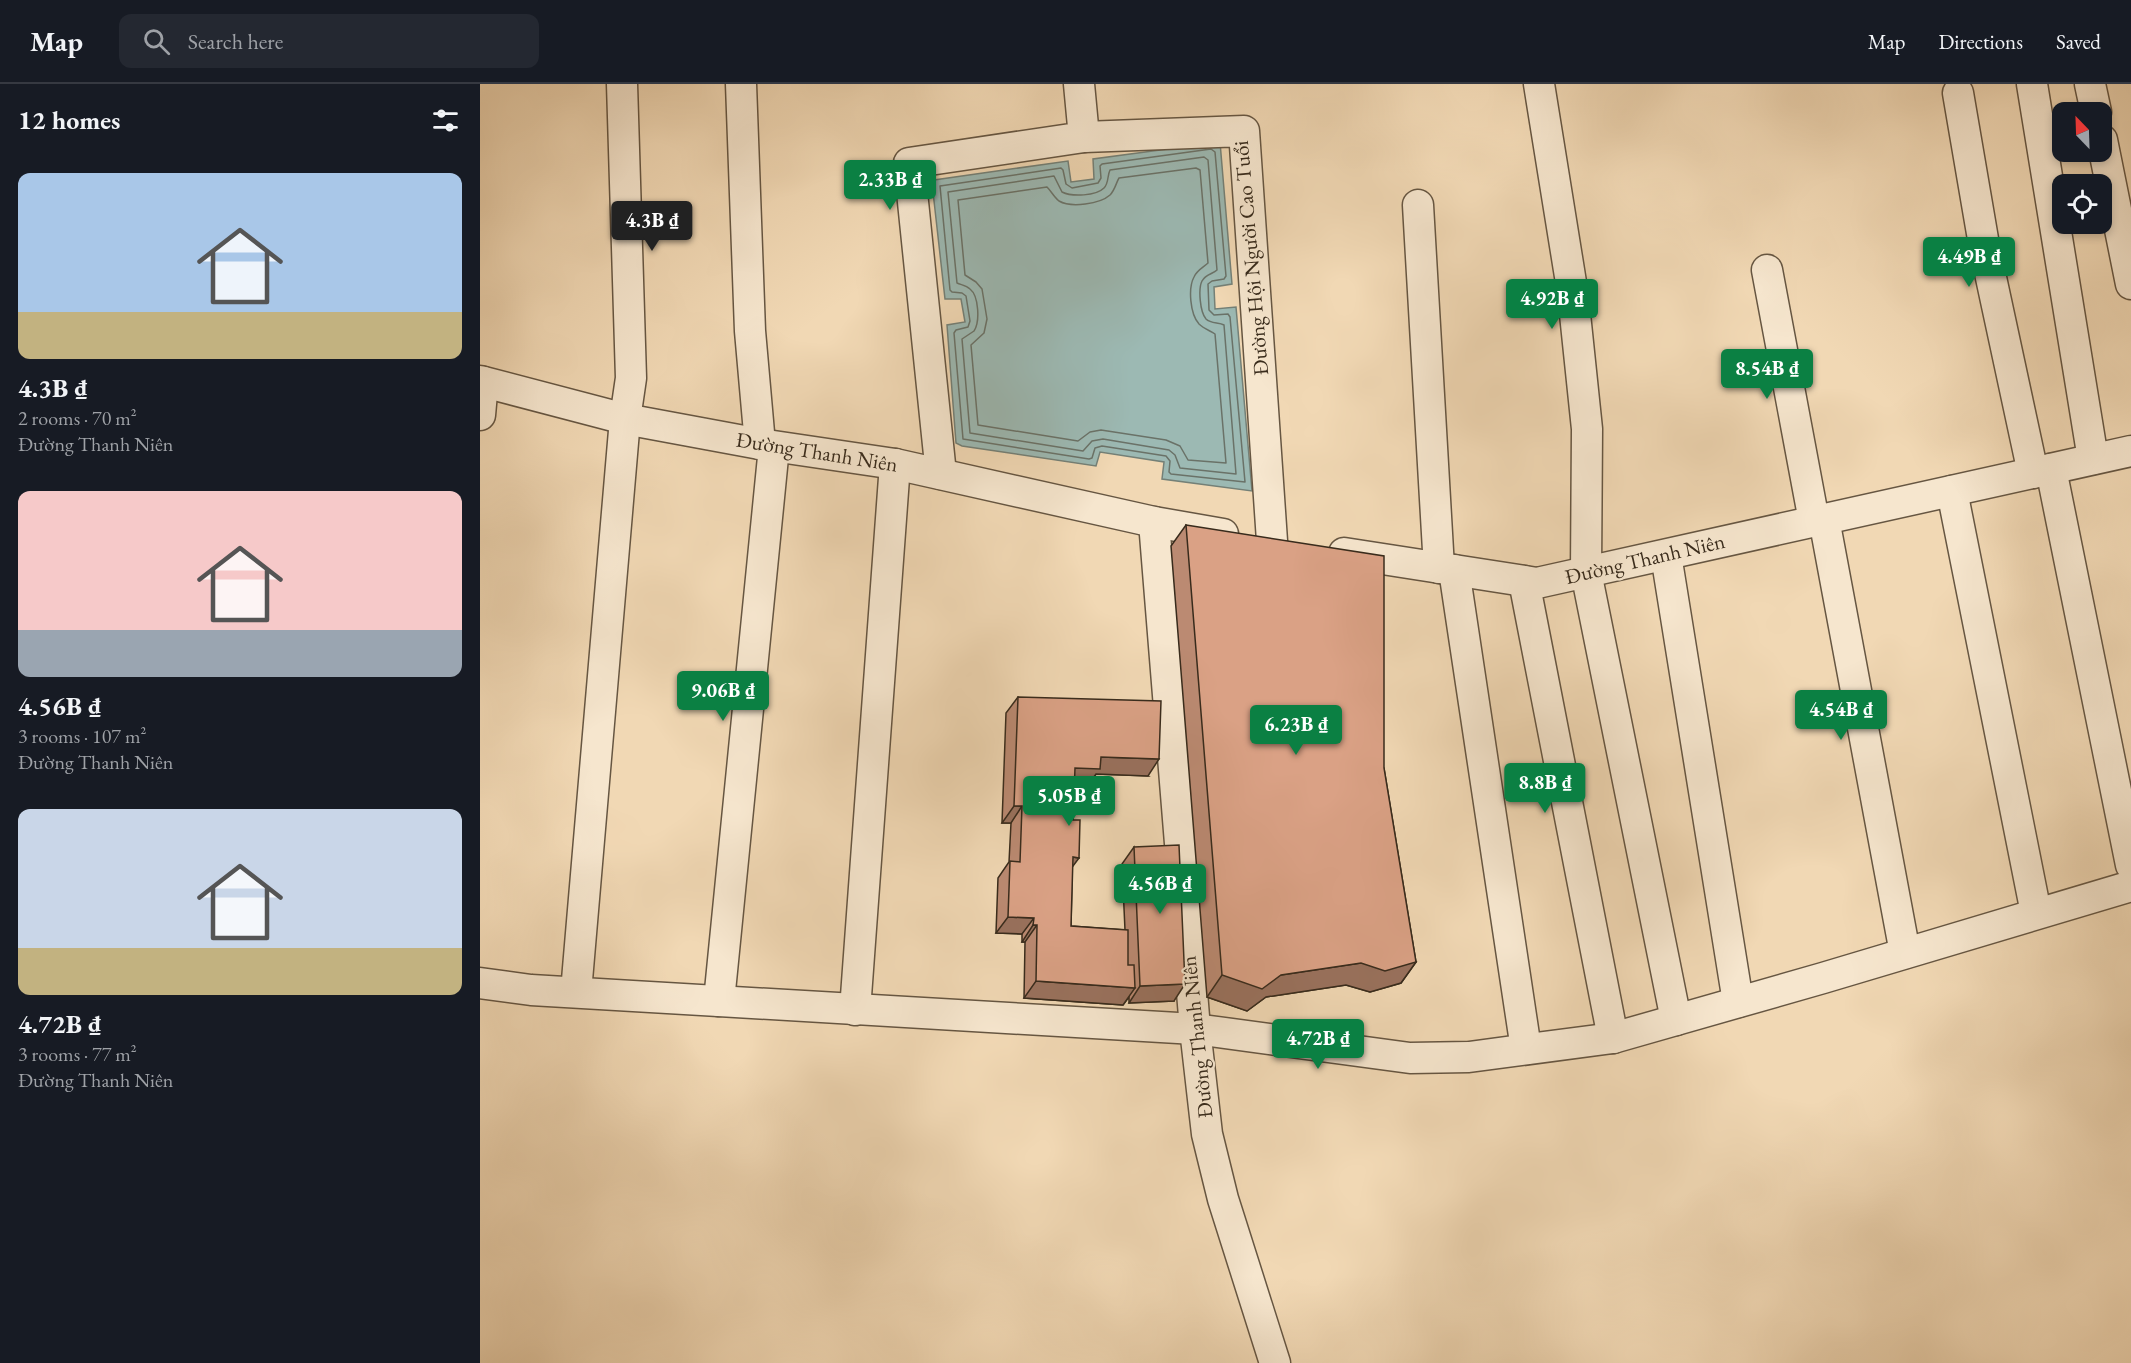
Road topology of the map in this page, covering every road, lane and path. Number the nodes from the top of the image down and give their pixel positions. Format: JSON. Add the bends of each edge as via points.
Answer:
{"nodes":[{"id":1,"x":622,"y":84,"type":"edge"},
{"id":2,"x":741,"y":84,"type":"edge"},
{"id":3,"x":1079,"y":84,"type":"edge"},
{"id":4,"x":1539,"y":84,"type":"edge"},
{"id":5,"x":2032,"y":84,"type":"edge"},
{"id":6,"x":2090,"y":84,"type":"edge"},
{"id":7,"x":1959,"y":93,"type":"dead end"},
{"id":8,"x":2094,"y":102,"type":"edge"},
{"id":9,"x":1084,"y":137,"type":"junction"},
{"id":10,"x":2106,"y":162,"type":"edge"},
{"id":11,"x":1418,"y":205,"type":"dead end"},
{"id":12,"x":1767,"y":270,"type":"dead end"},
{"id":13,"x":2131,"y":284,"type":"edge"},
{"id":14,"x":481,"y":382,"type":"edge"},
{"id":15,"x":480,"y":415,"type":"edge"},
{"id":16,"x":625,"y":419,"type":"junction"},
{"id":17,"x":767,"y":445,"type":"junction"},
{"id":18,"x":2131,"y":451,"type":"edge"},
{"id":19,"x":2093,"y":459,"type":"junction"},
{"id":20,"x":896,"y":464,"type":"junction"},
{"id":21,"x":2042,"y":471,"type":"junction"},
{"id":22,"x":941,"y":474,"type":"junction"},
{"id":23,"x":1952,"y":491,"type":"junction"},
{"id":24,"x":1819,"y":520,"type":"junction"},
{"id":25,"x":1154,"y":522,"type":"junction"},
{"id":26,"x":1294,"y":545,"type":"junction"},
{"id":27,"x":1666,"y":555,"type":"junction"},
{"id":28,"x":1447,"y":569,"type":"junction"},
{"id":29,"x":1586,"y":572,"type":"junction"},
{"id":30,"x":1524,"y":581,"type":"junction"},
{"id":31,"x":2131,"y":865,"type":"edge"},
{"id":32,"x":2131,"y":886,"type":"edge"},
{"id":33,"x":2036,"y":913,"type":"junction"},
{"id":34,"x":1905,"y":953,"type":"junction"},
{"id":35,"x":480,"y":983,"type":"edge"},
{"id":36,"x":576,"y":992,"type":"junction"},
{"id":37,"x":719,"y":1001,"type":"junction"},
{"id":38,"x":1738,"y":1002,"type":"junction"},
{"id":39,"x":855,"y":1010,"type":"junction"},
{"id":40,"x":1676,"y":1020,"type":"junction"},
{"id":41,"x":1195,"y":1029,"type":"junction"},
{"id":42,"x":1613,"y":1038,"type":"junction"},
{"id":43,"x":1526,"y":1049,"type":"junction"},
{"id":44,"x":1275,"y":1363,"type":"edge"}],
"edges":[{"from":1,"to":16,"type":"street","via":[[631,378]]},
{"from":2,"to":17,"type":"street","via":[[750,331]]},
{"from":3,"to":9,"type":"street"},
{"from":4,"to":29,"type":"street","via":[[1573,295],[1587,429]]},
{"from":5,"to":19,"type":"street"},
{"from":6,"to":8,"type":"street"},
{"from":7,"to":21,"type":"street","via":[[1984,245]]},
{"from":9,"to":22,"type":"street","via":[[909,163]]},
{"from":9,"to":26,"type":"street","name":"Đường Hội Người Cao Tuổi","via":[[1244,131]]},
{"from":10,"to":13,"type":"street"},
{"from":11,"to":28,"type":"street"},
{"from":12,"to":24,"type":"street"},
{"from":14,"to":15,"type":"street"},
{"from":14,"to":16,"type":"street","name":"Đường Thanh Niên"},
{"from":16,"to":17,"type":"street","name":"Đường Thanh Niên"},
{"from":16,"to":36,"type":"street"},
{"from":17,"to":20,"type":"street","name":"Đường Thanh Niên"},
{"from":17,"to":37,"type":"street"},
{"from":18,"to":19,"type":"street","name":"Đường Thanh Niên"},
{"from":19,"to":21,"type":"street","name":"Đường Thanh Niên"},
{"from":20,"to":22,"type":"street","name":"Đường Thanh Niên"},
{"from":20,"to":39,"type":"street"},
{"from":21,"to":23,"type":"street","name":"Đường Thanh Niên"},
{"from":21,"to":31,"type":"street"},
{"from":22,"to":25,"type":"street","name":"Đường Thanh Niên"},
{"from":23,"to":24,"type":"street","name":"Đường Thanh Niên"},
{"from":23,"to":33,"type":"street"},
{"from":24,"to":27,"type":"street","name":"Đường Thanh Niên"},
{"from":24,"to":34,"type":"street"},
{"from":25,"to":26,"type":"street","name":"Đường Thanh Niên"},
{"from":25,"to":41,"type":"street","name":"Đường Thanh Niên"},
{"from":26,"to":28,"type":"street","name":"Đường Thanh Niên"},
{"from":27,"to":29,"type":"street","name":"Đường Thanh Niên"},
{"from":27,"to":38,"type":"street"},
{"from":28,"to":30,"type":"street","name":"Đường Thanh Niên"},
{"from":28,"to":43,"type":"street"},
{"from":29,"to":30,"type":"street","name":"Đường Thanh Niên","via":[[1537,583]]},
{"from":29,"to":40,"type":"street"},
{"from":30,"to":42,"type":"street"},
{"from":32,"to":33,"type":"street"},
{"from":33,"to":34,"type":"street"},
{"from":34,"to":38,"type":"street"},
{"from":35,"to":36,"type":"street"},
{"from":36,"to":37,"type":"street"},
{"from":37,"to":39,"type":"street"},
{"from":38,"to":40,"type":"street"},
{"from":39,"to":41,"type":"street"},
{"from":40,"to":42,"type":"street"},
{"from":41,"to":43,"type":"street","via":[[1410,1058],[1468,1057]]},
{"from":41,"to":44,"type":"street","name":"Đường Thanh Niên","via":[[1210,1145]]},
{"from":42,"to":43,"type":"street"}]}
